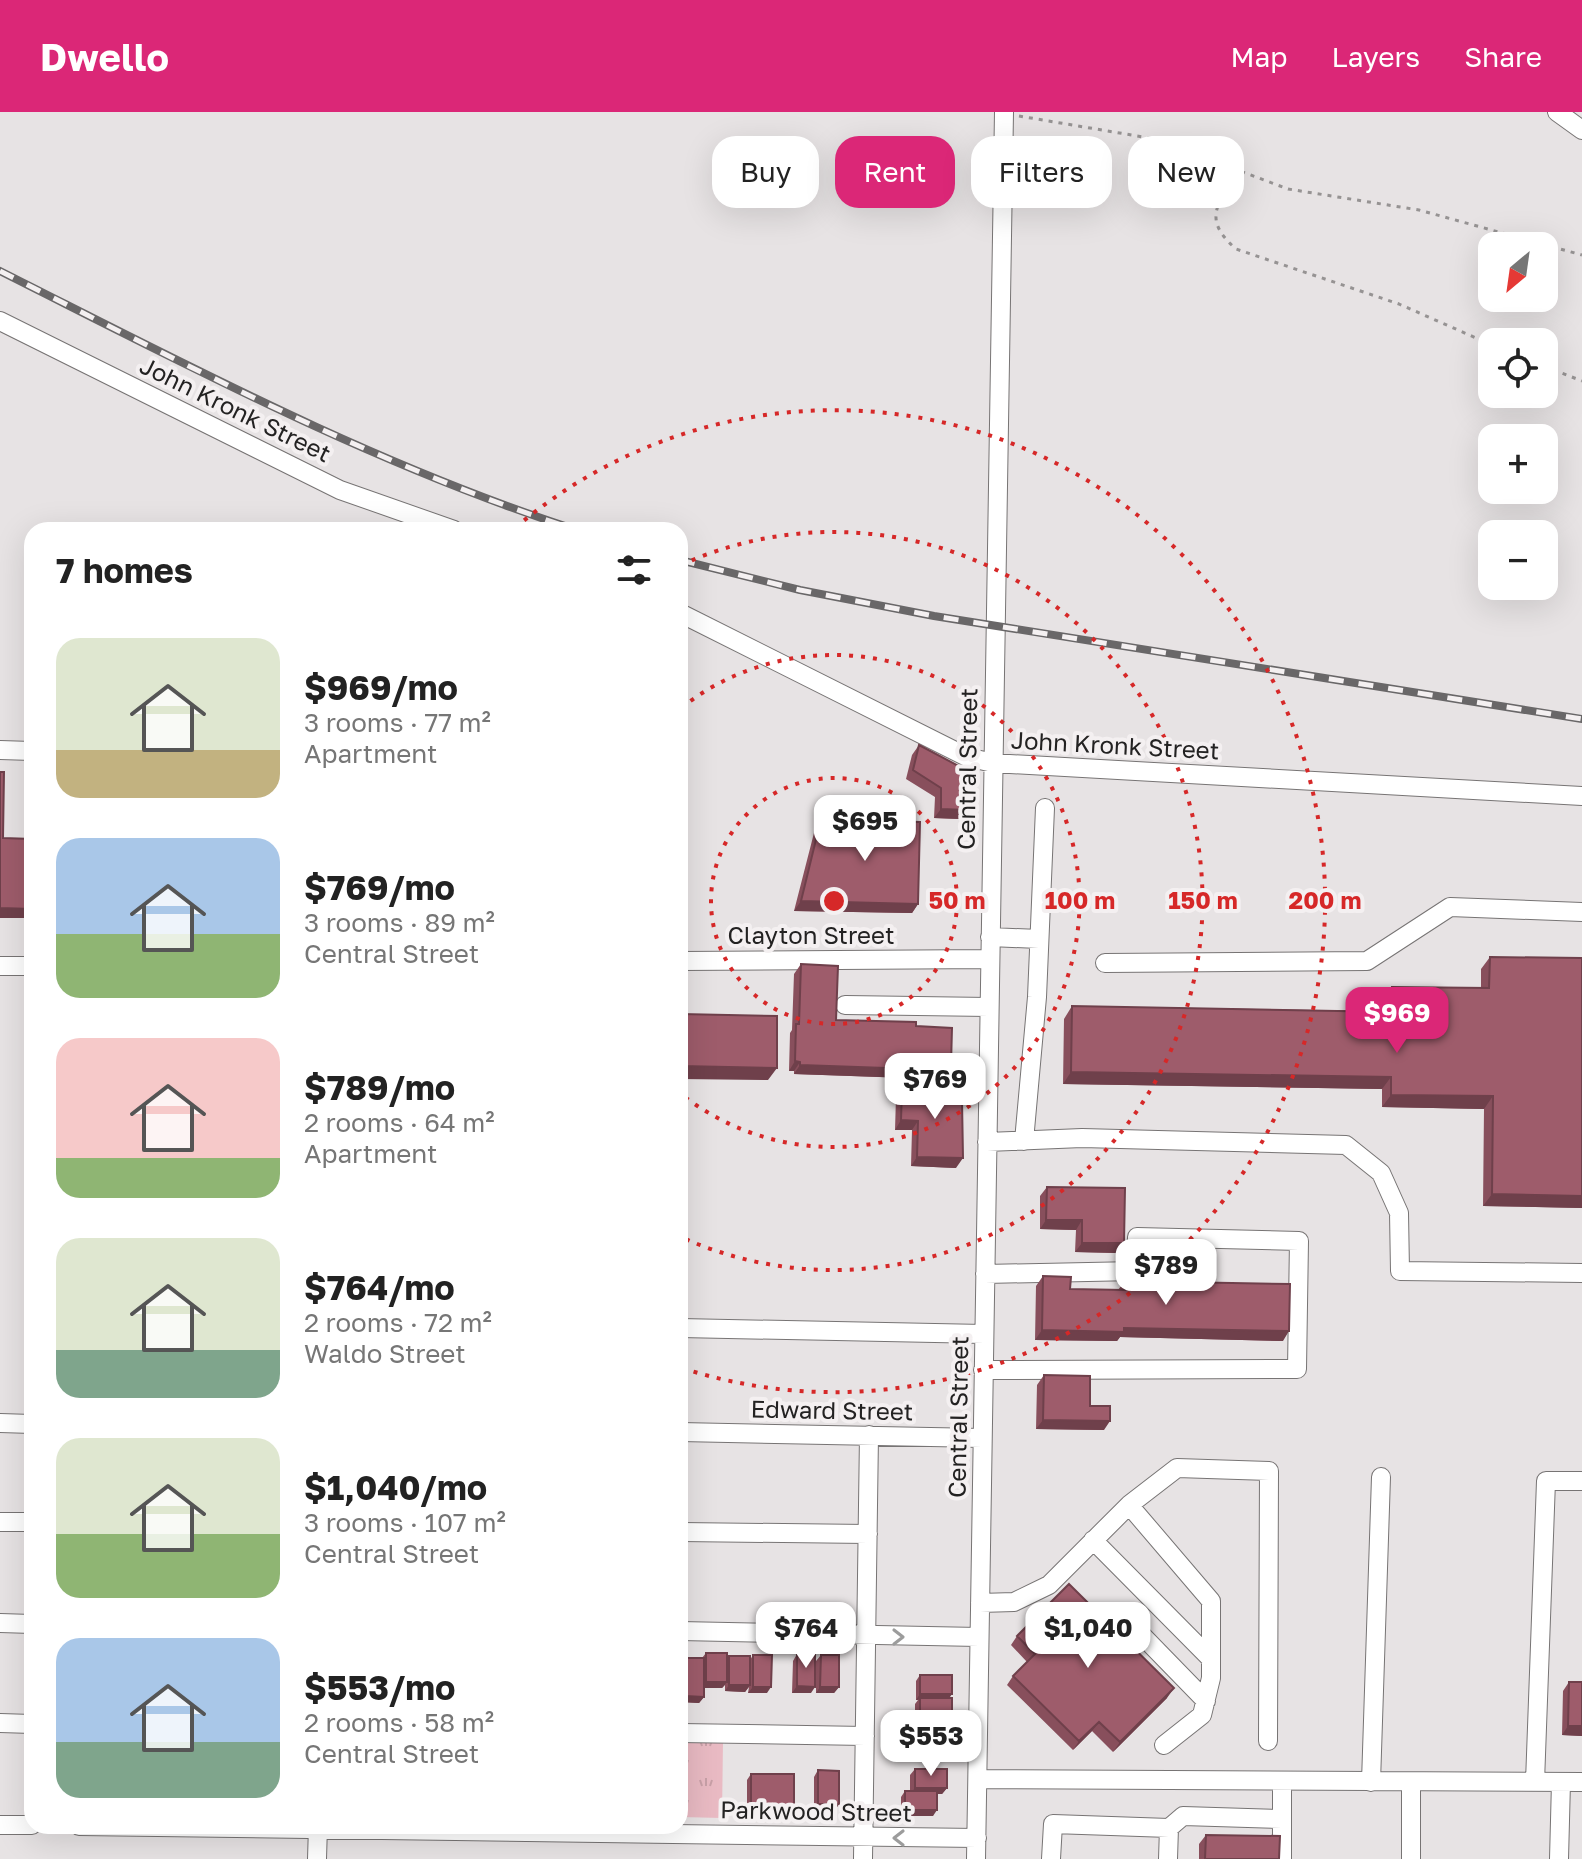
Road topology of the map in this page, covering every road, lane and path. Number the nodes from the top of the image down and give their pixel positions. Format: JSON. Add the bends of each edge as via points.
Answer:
{"nodes":[{"id":1,"x":1557,"y":112,"type":"edge"},
{"id":2,"x":1004,"y":113,"type":"edge"},
{"id":3,"x":1582,"y":130,"type":"edge"},
{"id":4,"x":1138,"y":136,"type":"edge"},
{"id":5,"x":1244,"y":173,"type":"edge"},
{"id":6,"x":1217,"y":208,"type":"edge"},
{"id":7,"x":1582,"y":255,"type":"edge"},
{"id":8,"x":0,"y":321,"type":"edge"},
{"id":9,"x":1478,"y":339,"type":"edge"},
{"id":10,"x":1558,"y":372,"type":"edge"},
{"id":11,"x":1582,"y":381,"type":"edge"},
{"id":12,"x":431,"y":522,"type":"edge"},
{"id":13,"x":688,"y":617,"type":"edge"},
{"id":14,"x":0,"y":750,"type":"edge"},
{"id":15,"x":24,"y":751,"type":"edge"},
{"id":16,"x":993,"y":763,"type":"junction"},
{"id":17,"x":1582,"y":796,"type":"edge"},
{"id":18,"x":1045,"y":808,"type":"dead end"},
{"id":19,"x":1582,"y":912,"type":"edge"},
{"id":20,"x":990,"y":937,"type":"junction"},
{"id":21,"x":1039,"y":939,"type":"junction"},
{"id":22,"x":990,"y":959,"type":"junction"},
{"id":23,"x":688,"y":961,"type":"edge"},
{"id":24,"x":1105,"y":963,"type":"dead end"},
{"id":25,"x":0,"y":966,"type":"edge"},
{"id":26,"x":24,"y":966,"type":"edge"},
{"id":27,"x":845,"y":1005,"type":"dead end"},
{"id":28,"x":989,"y":1007,"type":"junction"},
{"id":29,"x":1024,"y":1141,"type":"junction"},
{"id":30,"x":987,"y":1142,"type":"junction"},
{"id":31,"x":1582,"y":1273,"type":"edge"},
{"id":32,"x":985,"y":1274,"type":"junction"},
{"id":33,"x":688,"y":1328,"type":"edge"},
{"id":34,"x":984,"y":1334,"type":"junction"},
{"id":35,"x":983,"y":1370,"type":"junction"},
{"id":36,"x":0,"y":1423,"type":"edge"},
{"id":37,"x":24,"y":1424,"type":"edge"},
{"id":38,"x":688,"y":1432,"type":"edge"},
{"id":39,"x":869,"y":1435,"type":"junction"},
{"id":40,"x":982,"y":1438,"type":"junction"},
{"id":41,"x":1381,"y":1477,"type":"dead end"},
{"id":42,"x":1582,"y":1481,"type":"edge"},
{"id":43,"x":1129,"y":1505,"type":"junction"},
{"id":44,"x":0,"y":1522,"type":"edge"},
{"id":45,"x":24,"y":1522,"type":"edge"},
{"id":46,"x":688,"y":1532,"type":"edge"},
{"id":47,"x":868,"y":1534,"type":"junction"},
{"id":48,"x":1093,"y":1540,"type":"junction"},
{"id":49,"x":980,"y":1603,"type":"junction"},
{"id":50,"x":0,"y":1623,"type":"edge"},
{"id":51,"x":24,"y":1624,"type":"edge"},
{"id":52,"x":1131,"y":1624,"type":"dead end"},
{"id":53,"x":688,"y":1631,"type":"edge"},
{"id":54,"x":867,"y":1636,"type":"junction"},
{"id":55,"x":979,"y":1637,"type":"junction"},
{"id":56,"x":1210,"y":1658,"type":"junction"},
{"id":57,"x":1206,"y":1701,"type":"junction"},
{"id":58,"x":0,"y":1723,"type":"edge"},
{"id":59,"x":24,"y":1724,"type":"edge"},
{"id":60,"x":688,"y":1733,"type":"edge"},
{"id":61,"x":865,"y":1736,"type":"junction"},
{"id":62,"x":1268,"y":1741,"type":"dead end"},
{"id":63,"x":1164,"y":1745,"type":"dead end"},
{"id":64,"x":978,"y":1779,"type":"junction"},
{"id":65,"x":1282,"y":1781,"type":"junction"},
{"id":66,"x":1371,"y":1782,"type":"junction"},
{"id":67,"x":1411,"y":1782,"type":"junction"},
{"id":68,"x":1535,"y":1782,"type":"junction"},
{"id":69,"x":1561,"y":1782,"type":"junction"},
{"id":70,"x":1582,"y":1782,"type":"edge"},
{"id":71,"x":1282,"y":1819,"type":"junction"},
{"id":72,"x":0,"y":1825,"type":"edge"},
{"id":73,"x":24,"y":1825,"type":"edge"},
{"id":74,"x":1169,"y":1828,"type":"junction"},
{"id":75,"x":318,"y":1834,"type":"edge"},
{"id":76,"x":665,"y":1834,"type":"edge"},
{"id":77,"x":864,"y":1838,"type":"junction"},
{"id":78,"x":977,"y":1838,"type":"junction"},
{"id":79,"x":317,"y":1859,"type":"edge"},
{"id":80,"x":863,"y":1859,"type":"edge"},
{"id":81,"x":976,"y":1859,"type":"edge"},
{"id":82,"x":1051,"y":1859,"type":"edge"},
{"id":83,"x":1168,"y":1859,"type":"edge"},
{"id":84,"x":1282,"y":1859,"type":"edge"},
{"id":85,"x":1411,"y":1859,"type":"edge"},
{"id":86,"x":1559,"y":1859,"type":"edge"}],
"edges":[{"from":1,"to":3,"type":"street"},
{"from":2,"to":4,"type":"path"},
{"from":2,"to":16,"type":"street","name":"Central Street"},
{"from":5,"to":7,"type":"path","via":[[1288,189],[1419,210]]},
{"from":6,"to":9,"type":"path","via":[[1220,235],[1236,249],[1399,304]]},
{"from":8,"to":12,"type":"street","name":"John Kronk Street","via":[[340,490]]},
{"from":10,"to":11,"type":"path"},
{"from":13,"to":16,"type":"street","name":"John Kronk Street","via":[[967,757]]},
{"from":14,"to":15,"type":"street"},
{"from":16,"to":17,"type":"street","name":"John Kronk Street"},
{"from":16,"to":20,"type":"street","name":"Central Street"},
{"from":18,"to":21,"type":"street"},
{"from":19,"to":24,"type":"street","via":[[1450,907],[1367,961]]},
{"from":20,"to":21,"type":"street"},
{"from":20,"to":22,"type":"street","name":"Central Street"},
{"from":21,"to":29,"type":"street"},
{"from":22,"to":23,"type":"street","name":"Clayton Street"},
{"from":22,"to":28,"type":"street","name":"Central Street"},
{"from":25,"to":26,"type":"street"},
{"from":27,"to":28,"type":"street"},
{"from":28,"to":30,"type":"street","name":"Central Street"},
{"from":29,"to":30,"type":"street"},
{"from":29,"to":31,"type":"street","via":[[1346,1145],[1381,1173],[1399,1213],[1400,1271]]},
{"from":30,"to":32,"type":"street","name":"Central Street"},
{"from":32,"to":34,"type":"street","name":"Central Street"},
{"from":32,"to":35,"type":"street","via":[[1136,1271],[1137,1237],[1299,1241],[1297,1369]]},
{"from":33,"to":34,"type":"street"},
{"from":34,"to":35,"type":"street","name":"Central Street"},
{"from":35,"to":40,"type":"street","name":"Central Street"},
{"from":36,"to":37,"type":"street"},
{"from":38,"to":39,"type":"street","name":"Edward Street"},
{"from":39,"to":40,"type":"street","name":"Edward Street"},
{"from":39,"to":47,"type":"street"},
{"from":40,"to":49,"type":"street","name":"Central Street"},
{"from":41,"to":66,"type":"street"},
{"from":42,"to":68,"type":"street","via":[[1546,1481]]},
{"from":43,"to":48,"type":"street"},
{"from":43,"to":56,"type":"street","via":[[1211,1601]]},
{"from":43,"to":62,"type":"street","via":[[1177,1468],[1269,1471]]},
{"from":44,"to":45,"type":"street"},
{"from":46,"to":47,"type":"street"},
{"from":47,"to":54,"type":"street"},
{"from":48,"to":49,"type":"street","via":[[1049,1585],[1014,1602]]},
{"from":48,"to":56,"type":"street"},
{"from":49,"to":55,"type":"street","name":"Central Street"},
{"from":50,"to":51,"type":"street"},
{"from":52,"to":57,"type":"street"},
{"from":53,"to":54,"type":"street"},
{"from":54,"to":55,"type":"street","one_way":true},
{"from":54,"to":61,"type":"street"},
{"from":55,"to":64,"type":"street","name":"Central Street"},
{"from":56,"to":57,"type":"street"},
{"from":57,"to":63,"type":"street","via":[[1202,1715]]},
{"from":58,"to":59,"type":"street"},
{"from":60,"to":61,"type":"street"},
{"from":61,"to":77,"type":"street"},
{"from":64,"to":65,"type":"street"},
{"from":64,"to":78,"type":"street","name":"Central Street"},
{"from":65,"to":66,"type":"street"},
{"from":65,"to":71,"type":"street"},
{"from":66,"to":67,"type":"street"},
{"from":67,"to":68,"type":"street"},
{"from":67,"to":85,"type":"street"},
{"from":68,"to":69,"type":"street"},
{"from":69,"to":70,"type":"street"},
{"from":69,"to":86,"type":"street"},
{"from":71,"to":74,"type":"street","via":[[1183,1816]]},
{"from":71,"to":84,"type":"street"},
{"from":72,"to":73,"type":"street"},
{"from":74,"to":82,"type":"street","via":[[1053,1824]]},
{"from":74,"to":83,"type":"street"},
{"from":75,"to":79,"type":"street"},
{"from":76,"to":77,"type":"street","name":"Parkwood Street"},
{"from":78,"to":77,"type":"street","name":"Parkwood Street","one_way":true},
{"from":77,"to":80,"type":"street"},
{"from":78,"to":81,"type":"street","name":"Central Street"}]}
